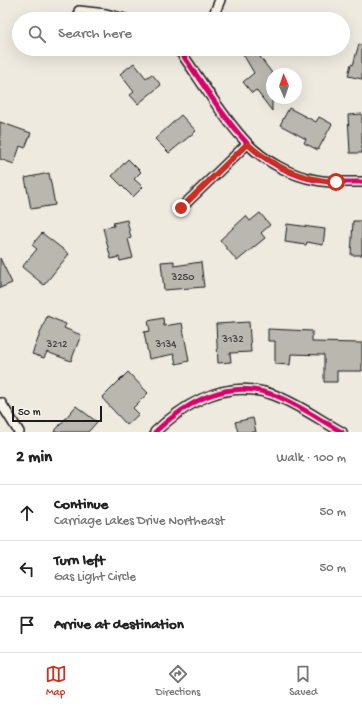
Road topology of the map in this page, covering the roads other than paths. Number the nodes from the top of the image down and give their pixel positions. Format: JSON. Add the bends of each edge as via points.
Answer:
{"nodes":[{"id":1,"x":220,"y":0,"type":"edge"},
{"id":2,"x":79,"y":11,"type":"dead end"},
{"id":3,"x":88,"y":12,"type":"edge"},
{"id":4,"x":215,"y":12,"type":"edge"},
{"id":5,"x":185,"y":56,"type":"edge"},
{"id":6,"x":247,"y":144,"type":"junction"},
{"id":7,"x":362,"y":182,"type":"edge"},
{"id":8,"x":181,"y":208,"type":"dead end"},
{"id":9,"x":1,"y":403,"type":"edge"},
{"id":10,"x":19,"y":432,"type":"edge"},
{"id":11,"x":155,"y":432,"type":"edge"},
{"id":12,"x":342,"y":432,"type":"edge"}],
"edges":[{"from":1,"to":4,"type":"street"},
{"from":2,"to":3,"type":"street"},
{"from":5,"to":6,"type":"street"},
{"from":6,"to":7,"type":"street","via":[[288,172],[300,176],[336,182]]},
{"from":6,"to":8,"type":"street"},
{"from":9,"to":10,"type":"street"},
{"from":11,"to":12,"type":"street","via":[[177,412],[200,399],[224,392],[247,390],[274,396]]}]}
